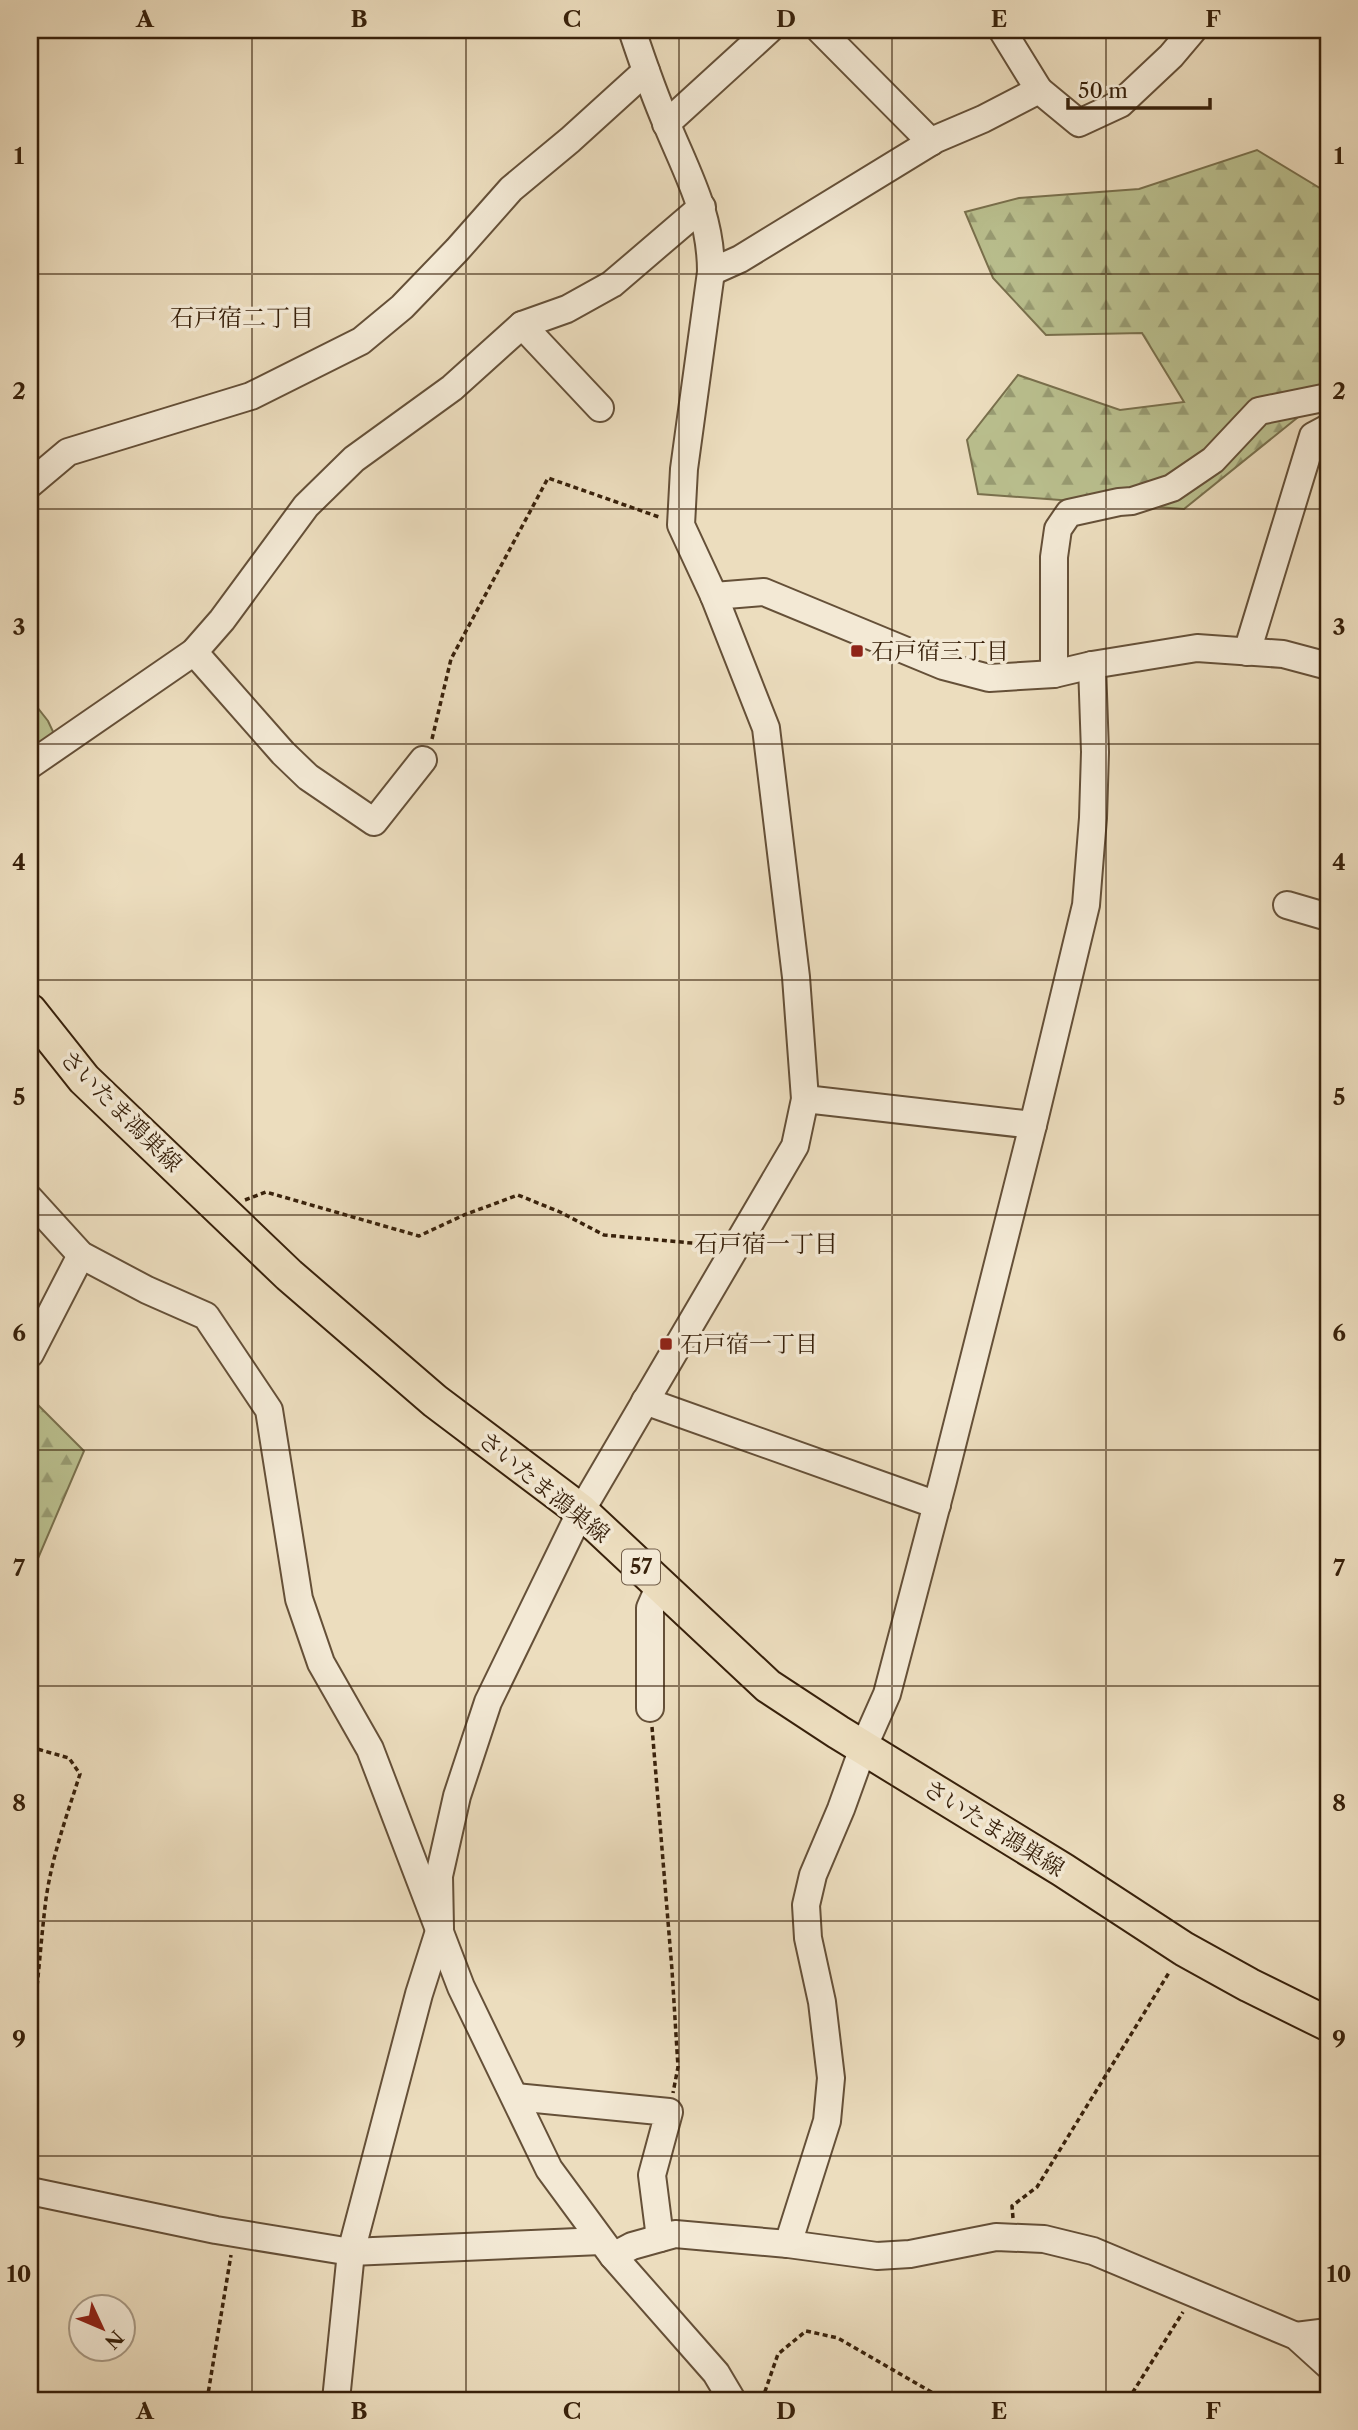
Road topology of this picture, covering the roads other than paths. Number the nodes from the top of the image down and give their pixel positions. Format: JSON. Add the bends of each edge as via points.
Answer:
{"nodes":[{"id":1,"x":632,"y":30,"type":"edge"},
{"id":2,"x":769,"y":30,"type":"edge"},
{"id":3,"x":820,"y":30,"type":"edge"},
{"id":4,"x":1002,"y":30,"type":"edge"},
{"id":5,"x":1193,"y":30,"type":"edge"},
{"id":6,"x":646,"y":71,"type":"junction"},
{"id":7,"x":1039,"y":90,"type":"junction"},
{"id":8,"x":666,"y":124,"type":"junction"},
{"id":9,"x":931,"y":142,"type":"junction"},
{"id":10,"x":702,"y":207,"type":"junction"},
{"id":11,"x":711,"y":272,"type":"junction"},
{"id":12,"x":522,"y":325,"type":"junction"},
{"id":13,"x":1328,"y":397,"type":"edge"},
{"id":14,"x":600,"y":408,"type":"dead end"},
{"id":15,"x":1328,"y":428,"type":"edge"},
{"id":16,"x":30,"y":484,"type":"edge"},
{"id":17,"x":714,"y":596,"type":"junction"},
{"id":18,"x":194,"y":652,"type":"junction"},
{"id":19,"x":1247,"y":652,"type":"junction"},
{"id":20,"x":1092,"y":665,"type":"junction"},
{"id":21,"x":1328,"y":666,"type":"edge"},
{"id":22,"x":1054,"y":674,"type":"junction"},
{"id":23,"x":423,"y":760,"type":"road end"},
{"id":24,"x":30,"y":765,"type":"edge"},
{"id":25,"x":1287,"y":905,"type":"dead end"},
{"id":26,"x":1328,"y":917,"type":"edge"},
{"id":27,"x":31,"y":1021,"type":"edge"},
{"id":28,"x":805,"y":1099,"type":"junction"},
{"id":29,"x":1034,"y":1125,"type":"junction"},
{"id":30,"x":30,"y":1199,"type":"edge"},
{"id":31,"x":81,"y":1255,"type":"junction"},
{"id":32,"x":30,"y":1354,"type":"edge"},
{"id":33,"x":645,"y":1401,"type":"junction"},
{"id":34,"x":937,"y":1505,"type":"junction"},
{"id":35,"x":581,"y":1511,"type":"junction"},
{"id":36,"x":660,"y":1585,"type":"junction"},
{"id":37,"x":650,"y":1708,"type":"road end"},
{"id":38,"x":863,"y":1748,"type":"junction"},
{"id":39,"x":440,"y":1928,"type":"junction"},
{"id":40,"x":1328,"y":2024,"type":"edge"},
{"id":41,"x":515,"y":2097,"type":"junction"},
{"id":42,"x":30,"y":2191,"type":"edge"},
{"id":43,"x":660,"y":2238,"type":"junction"},
{"id":44,"x":788,"y":2244,"type":"junction"},
{"id":45,"x":607,"y":2249,"type":"junction"},
{"id":46,"x":352,"y":2252,"type":"junction"},
{"id":47,"x":1328,"y":2332,"type":"edge"},
{"id":48,"x":1296,"y":2336,"type":"junction"},
{"id":49,"x":1328,"y":2365,"type":"edge"},
{"id":50,"x":336,"y":2400,"type":"edge"},
{"id":51,"x":733,"y":2400,"type":"edge"}],
"edges":[{"from":1,"to":6,"type":"street"},
{"from":2,"to":8,"type":"street"},
{"from":3,"to":9,"type":"street"},
{"from":4,"to":7,"type":"street"},
{"from":5,"to":7,"type":"street","via":[[1120,104],[1079,123]]},
{"from":6,"to":8,"type":"street"},
{"from":6,"to":16,"type":"street","via":[[511,189],[402,307],[361,341],[251,396],[68,452]]},
{"from":7,"to":9,"type":"street"},
{"from":8,"to":10,"type":"street"},
{"from":9,"to":11,"type":"street","via":[[740,259]]},
{"from":10,"to":11,"type":"street"},
{"from":10,"to":12,"type":"street","via":[[612,284],[567,309]]},
{"from":11,"to":17,"type":"street","via":[[684,469],[681,525]]},
{"from":12,"to":14,"type":"street"},
{"from":12,"to":18,"type":"street","via":[[452,388],[354,459],[306,506]]},
{"from":13,"to":22,"type":"street","via":[[1259,411],[1213,460],[1172,488],[1069,513],[1058,529],[1054,557]]},
{"from":15,"to":19,"type":"street","via":[[1313,436]]},
{"from":17,"to":22,"type":"street","via":[[764,592],[943,666],[989,678]]},
{"from":17,"to":28,"type":"street","via":[[766,728],[796,976]]},
{"from":18,"to":23,"type":"street","via":[[308,777],[374,822]]},
{"from":18,"to":24,"type":"street"},
{"from":19,"to":20,"type":"street","via":[[1197,648]]},
{"from":19,"to":21,"type":"street","via":[[1283,654]]},
{"from":20,"to":22,"type":"street"},
{"from":20,"to":29,"type":"street","via":[[1094,804],[1086,905]]},
{"from":25,"to":26,"type":"street"},
{"from":27,"to":35,"type":"main road","name":"さいたま鴻巣線","number":"57","via":[[289,1275],[435,1401]]},
{"from":28,"to":29,"type":"street"},
{"from":28,"to":33,"type":"street","via":[[795,1146]]},
{"from":29,"to":34,"type":"street"},
{"from":30,"to":31,"type":"street"},
{"from":31,"to":32,"type":"street"},
{"from":31,"to":39,"type":"street","via":[[206,1316],[269,1410],[303,1612],[321,1663],[370,1749]]},
{"from":33,"to":34,"type":"street"},
{"from":33,"to":35,"type":"street"},
{"from":34,"to":38,"type":"street","via":[[887,1694]]},
{"from":35,"to":36,"type":"main road","name":"さいたま鴻巣線","number":"57"},
{"from":35,"to":39,"type":"street","via":[[488,1702],[457,1796],[439,1876]]},
{"from":36,"to":37,"type":"street","via":[[650,1608]]},
{"from":36,"to":38,"type":"main road","name":"さいたま鴻巣線","number":"57","via":[[768,1686]]},
{"from":38,"to":40,"type":"main road","name":"さいたま鴻巣線","number":"57","via":[[1184,1949]]},
{"from":38,"to":44,"type":"street","via":[[813,1875],[806,1905],[831,2078],[827,2121]]},
{"from":39,"to":41,"type":"street","via":[[461,1987]]},
{"from":39,"to":46,"type":"street"},
{"from":41,"to":43,"type":"street","via":[[669,2112],[652,2175]]},
{"from":41,"to":45,"type":"street","via":[[549,2169]]},
{"from":42,"to":46,"type":"street"},
{"from":43,"to":44,"type":"street","via":[[675,2234]]},
{"from":43,"to":45,"type":"street"},
{"from":44,"to":48,"type":"street","via":[[877,2256],[996,2237],[1044,2239],[1093,2251]]},
{"from":45,"to":46,"type":"street"},
{"from":45,"to":51,"type":"street","via":[[716,2373]]},
{"from":46,"to":50,"type":"street"},
{"from":47,"to":48,"type":"street"},
{"from":48,"to":49,"type":"street"}]}
